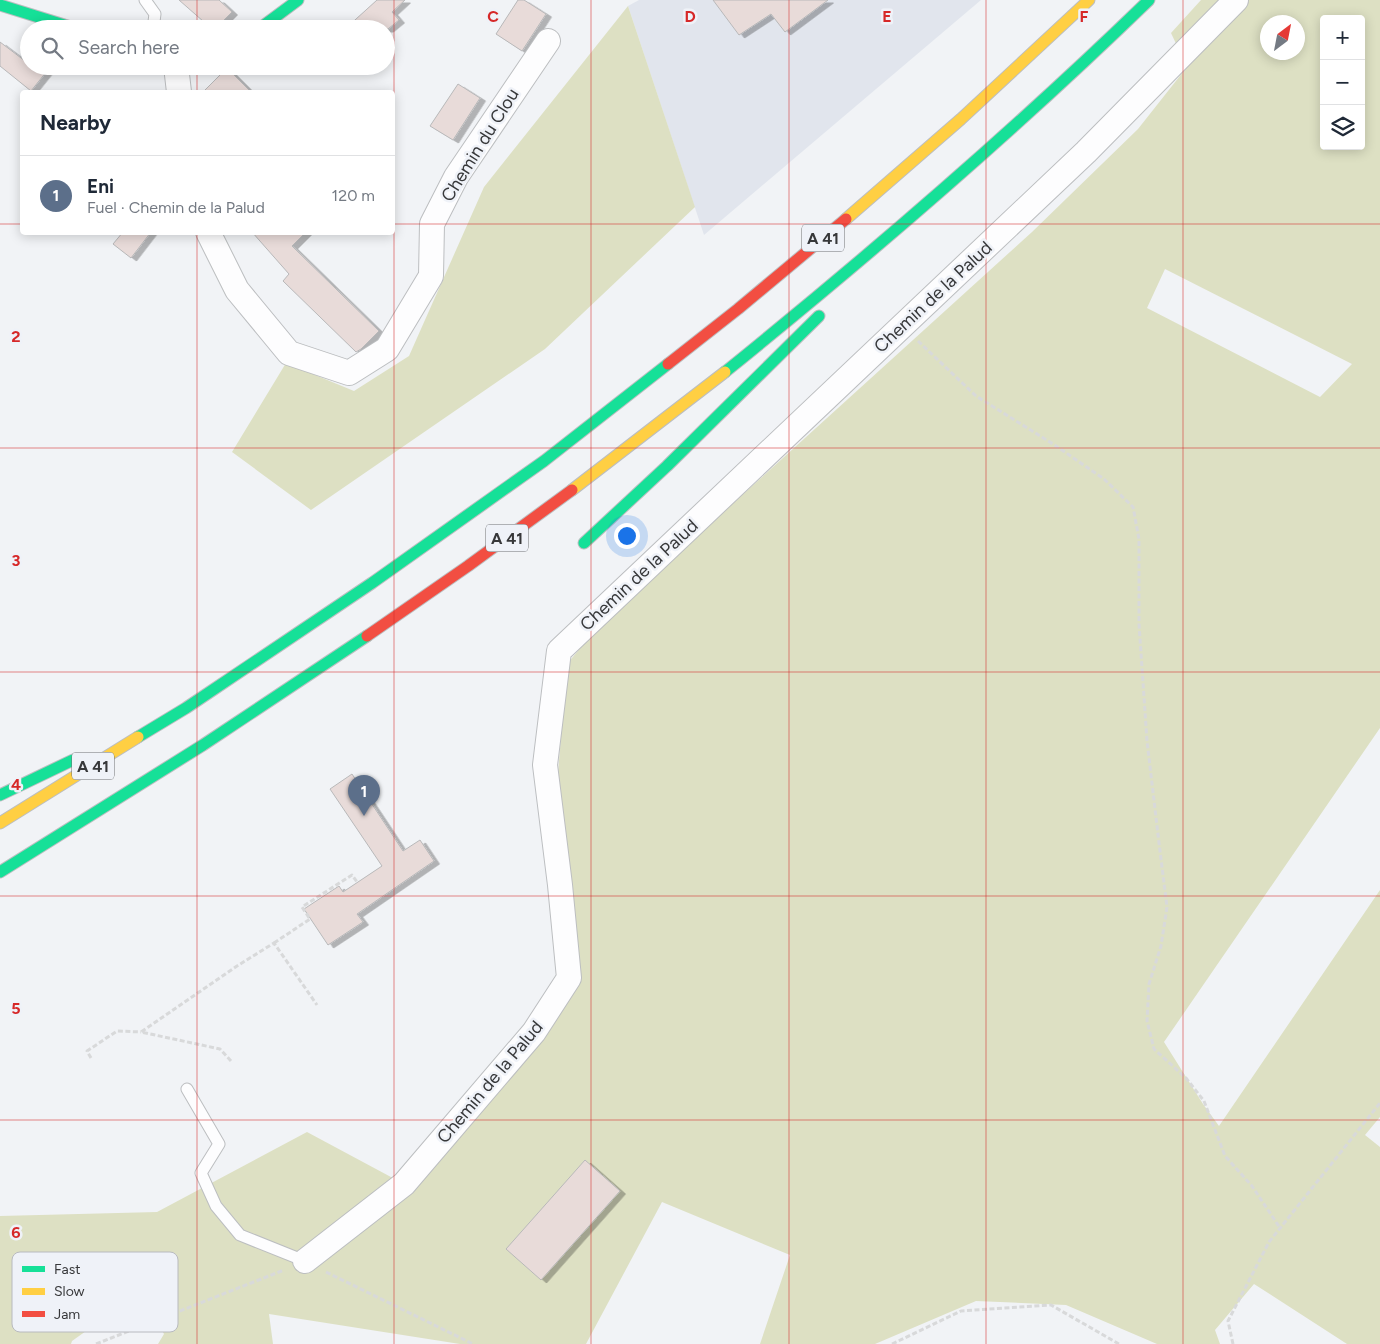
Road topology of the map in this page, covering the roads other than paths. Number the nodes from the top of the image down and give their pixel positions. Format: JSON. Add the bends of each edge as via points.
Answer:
{"nodes":[{"id":1,"x":145,"y":0,"type":"edge"},
{"id":2,"x":298,"y":0,"type":"edge"},
{"id":3,"x":1089,"y":0,"type":"edge"},
{"id":4,"x":1149,"y":0,"type":"edge"},
{"id":5,"x":1236,"y":0,"type":"edge"},
{"id":6,"x":0,"y":4,"type":"edge"},
{"id":7,"x":49,"y":20,"type":"edge"},
{"id":8,"x":154,"y":20,"type":"edge"},
{"id":9,"x":271,"y":20,"type":"edge"},
{"id":10,"x":548,"y":41,"type":"dead end"},
{"id":11,"x":177,"y":75,"type":"edge"},
{"id":12,"x":179,"y":90,"type":"edge"},
{"id":13,"x":980,"y":157,"type":"junction"},
{"id":14,"x":209,"y":235,"type":"edge"},
{"id":15,"x":866,"y":270,"type":"dead end"},
{"id":16,"x":824,"y":312,"type":"dead end"},
{"id":17,"x":584,"y":543,"type":"dead end"},
{"id":18,"x":186,"y":708,"type":"junction"},
{"id":19,"x":97,"y":749,"type":"dead end"},
{"id":20,"x":80,"y":758,"type":"dead end"},
{"id":21,"x":0,"y":795,"type":"edge"},
{"id":22,"x":0,"y":823,"type":"edge"},
{"id":23,"x":0,"y":872,"type":"edge"},
{"id":24,"x":187,"y":1089,"type":"dead end"},
{"id":25,"x":305,"y":1261,"type":"joint"}],
"edges":[{"from":1,"to":8,"type":"lane","via":[[154,14]]},
{"from":2,"to":9,"type":"main road"},
{"from":3,"to":18,"type":"main road","number":"A 41","via":[[961,119],[738,309],[544,461],[372,583]]},
{"from":4,"to":13,"type":"main road","number":"A 41"},
{"from":5,"to":25,"type":"street","name":"Chemin de la Palud","via":[[1086,152],[559,651],[545,765],[568,978],[534,1032],[404,1184]]},
{"from":6,"to":7,"type":"main road"},
{"from":10,"to":14,"type":"street","name":"Chemin du Clou","via":[[456,177],[432,224],[431,276],[387,349],[349,373],[289,353],[236,290]]},
{"from":11,"to":12,"type":"street"},
{"from":13,"to":15,"type":"main road"},
{"from":13,"to":23,"type":"main road","number":"A 41","via":[[753,350],[533,519],[398,615],[219,735]]},
{"from":16,"to":17,"type":"main road"},
{"from":18,"to":19,"type":"main road"},
{"from":18,"to":22,"type":"main road","number":"A 41"},
{"from":20,"to":21,"type":"main road"},
{"from":24,"to":25,"type":"lane","via":[[219,1144],[201,1173],[216,1206],[240,1234]]}]}
